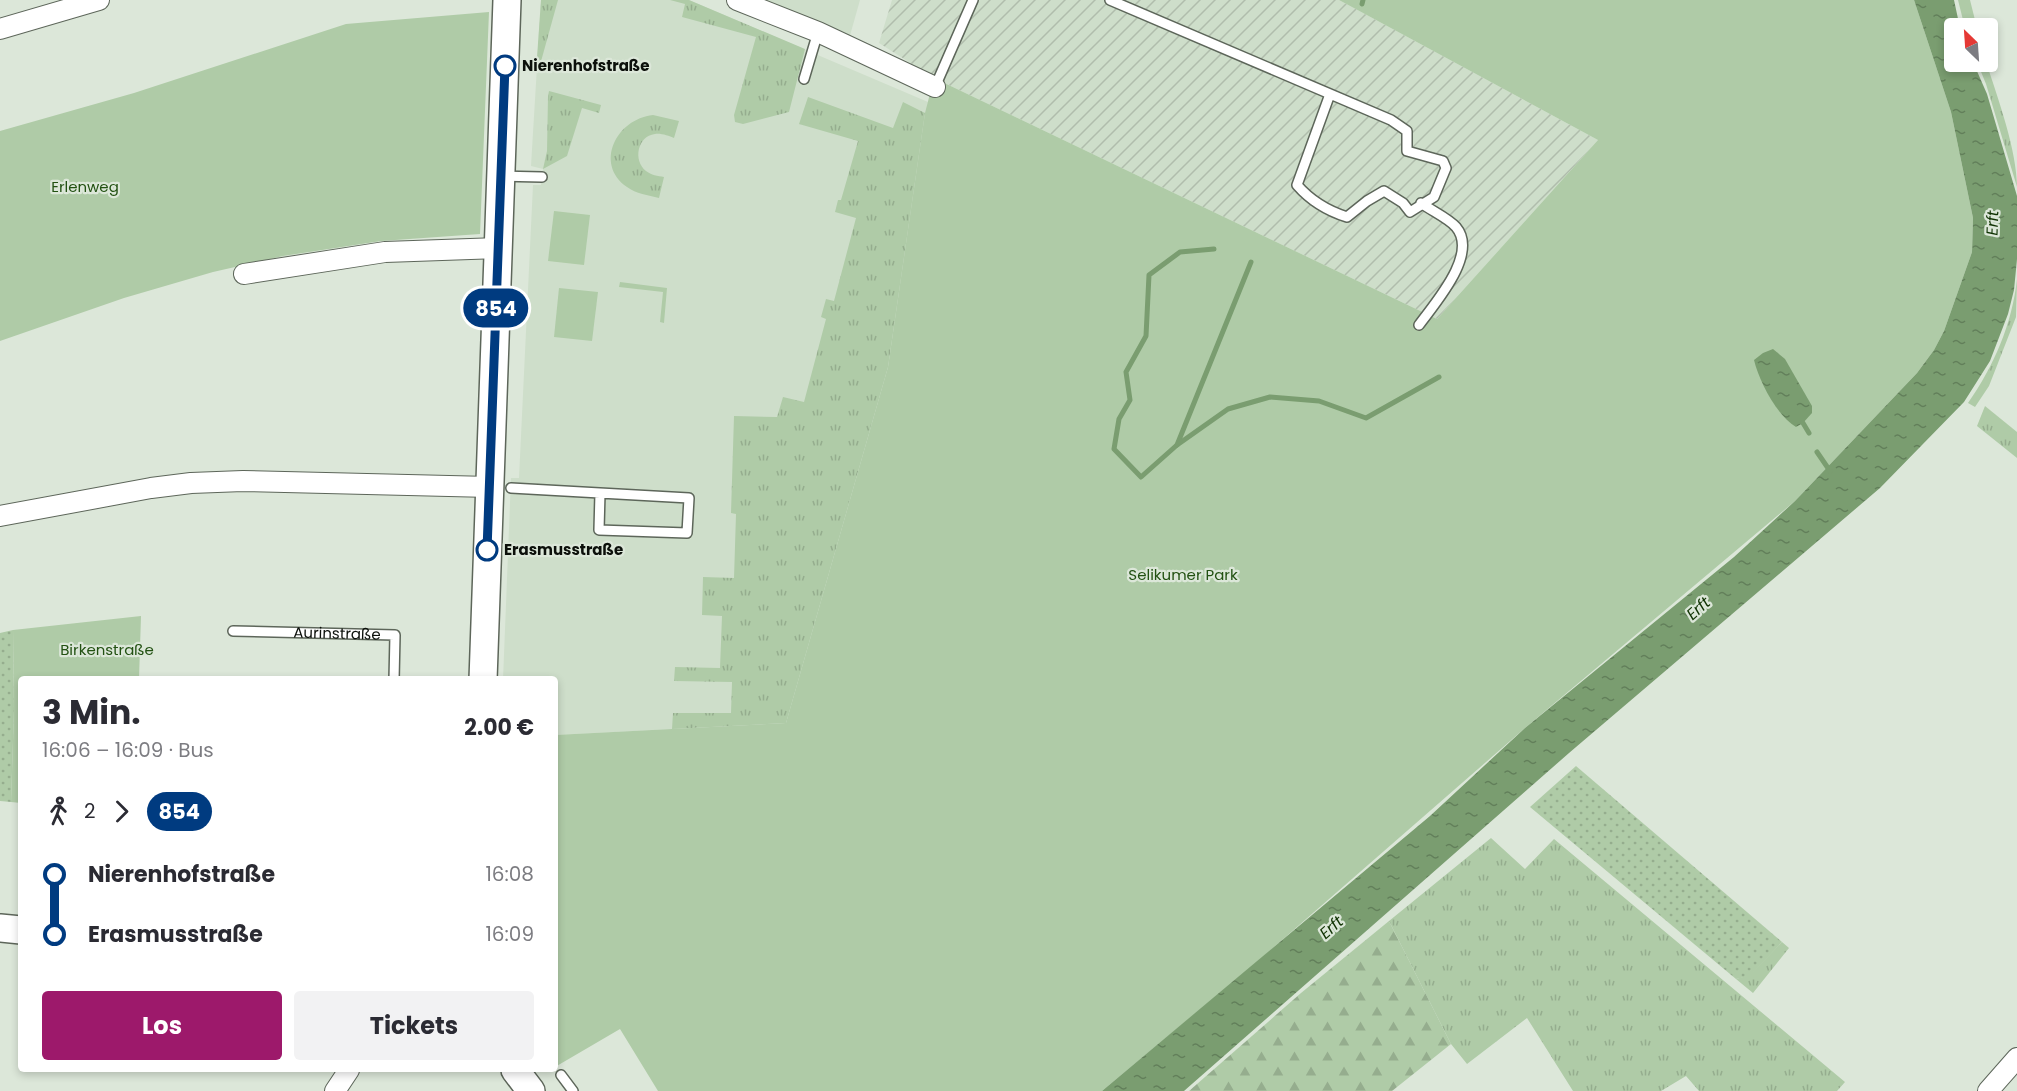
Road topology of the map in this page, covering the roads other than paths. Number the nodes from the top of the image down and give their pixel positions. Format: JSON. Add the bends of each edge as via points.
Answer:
{"nodes":[{"id":1,"x":99,"y":0,"type":"edge"},
{"id":2,"x":507,"y":0,"type":"edge"},
{"id":3,"x":737,"y":0,"type":"edge"},
{"id":4,"x":974,"y":0,"type":"edge"},
{"id":5,"x":1110,"y":0,"type":"edge"},
{"id":6,"x":0,"y":29,"type":"edge"},
{"id":7,"x":818,"y":32,"type":"junction"},
{"id":8,"x":804,"y":79,"type":"dead end"},
{"id":9,"x":935,"y":87,"type":"joint"},
{"id":10,"x":1330,"y":94,"type":"junction"},
{"id":11,"x":501,"y":176,"type":"junction"},
{"id":12,"x":542,"y":177,"type":"dead end"},
{"id":13,"x":1421,"y":203,"type":"junction"},
{"id":14,"x":499,"y":249,"type":"junction"},
{"id":15,"x":244,"y":274,"type":"dead end"},
{"id":16,"x":1419,"y":325,"type":"dead end"},
{"id":17,"x":500,"y":488,"type":"junction"},
{"id":18,"x":600,"y":493,"type":"junction"},
{"id":19,"x":0,"y":516,"type":"edge"},
{"id":20,"x":233,"y":631,"type":"dead end"},
{"id":21,"x":393,"y":676,"type":"edge"},
{"id":22,"x":483,"y":676,"type":"edge"},
{"id":23,"x":0,"y":928,"type":"edge"},
{"id":24,"x":18,"y":930,"type":"edge"},
{"id":25,"x":2017,"y":1058,"type":"edge"},
{"id":26,"x":348,"y":1072,"type":"edge"},
{"id":27,"x":517,"y":1072,"type":"edge"},
{"id":28,"x":561,"y":1075,"type":"dead end"},
{"id":29,"x":335,"y":1091,"type":"edge"},
{"id":30,"x":531,"y":1091,"type":"edge"},
{"id":31,"x":573,"y":1091,"type":"edge"},
{"id":32,"x":1988,"y":1091,"type":"edge"}],
"edges":[{"from":1,"to":6,"type":"street"},
{"from":2,"to":11,"type":"main road"},
{"from":3,"to":7,"type":"street"},
{"from":4,"to":9,"type":"lane"},
{"from":5,"to":10,"type":"lane"},
{"from":7,"to":8,"type":"lane"},
{"from":7,"to":9,"type":"street"},
{"from":10,"to":13,"type":"lane","via":[[1391,120],[1407,131],[1407,151],[1443,162],[1446,168],[1434,196]]},
{"from":10,"to":13,"type":"lane","via":[[1297,185],[1331,212],[1347,217],[1384,191],[1410,212]]},
{"from":11,"to":12,"type":"lane"},
{"from":11,"to":14,"type":"main road"},
{"from":13,"to":16,"type":"lane","via":[[1456,227],[1462,239],[1461,261],[1447,288]]},
{"from":14,"to":15,"type":"street","via":[[386,252]]},
{"from":14,"to":17,"type":"main road"},
{"from":17,"to":18,"type":"lane"},
{"from":17,"to":19,"type":"street","via":[[191,483]]},
{"from":17,"to":22,"type":"main road"},
{"from":18,"to":18,"type":"lane","via":[[599,530],[687,533],[689,498]]},
{"from":20,"to":21,"type":"lane","name":"Aurinstraße","via":[[394,635]]},
{"from":23,"to":24,"type":"main road"},
{"from":25,"to":32,"type":"street"},
{"from":26,"to":29,"type":"street"},
{"from":27,"to":30,"type":"main road"},
{"from":28,"to":31,"type":"lane"}]}
